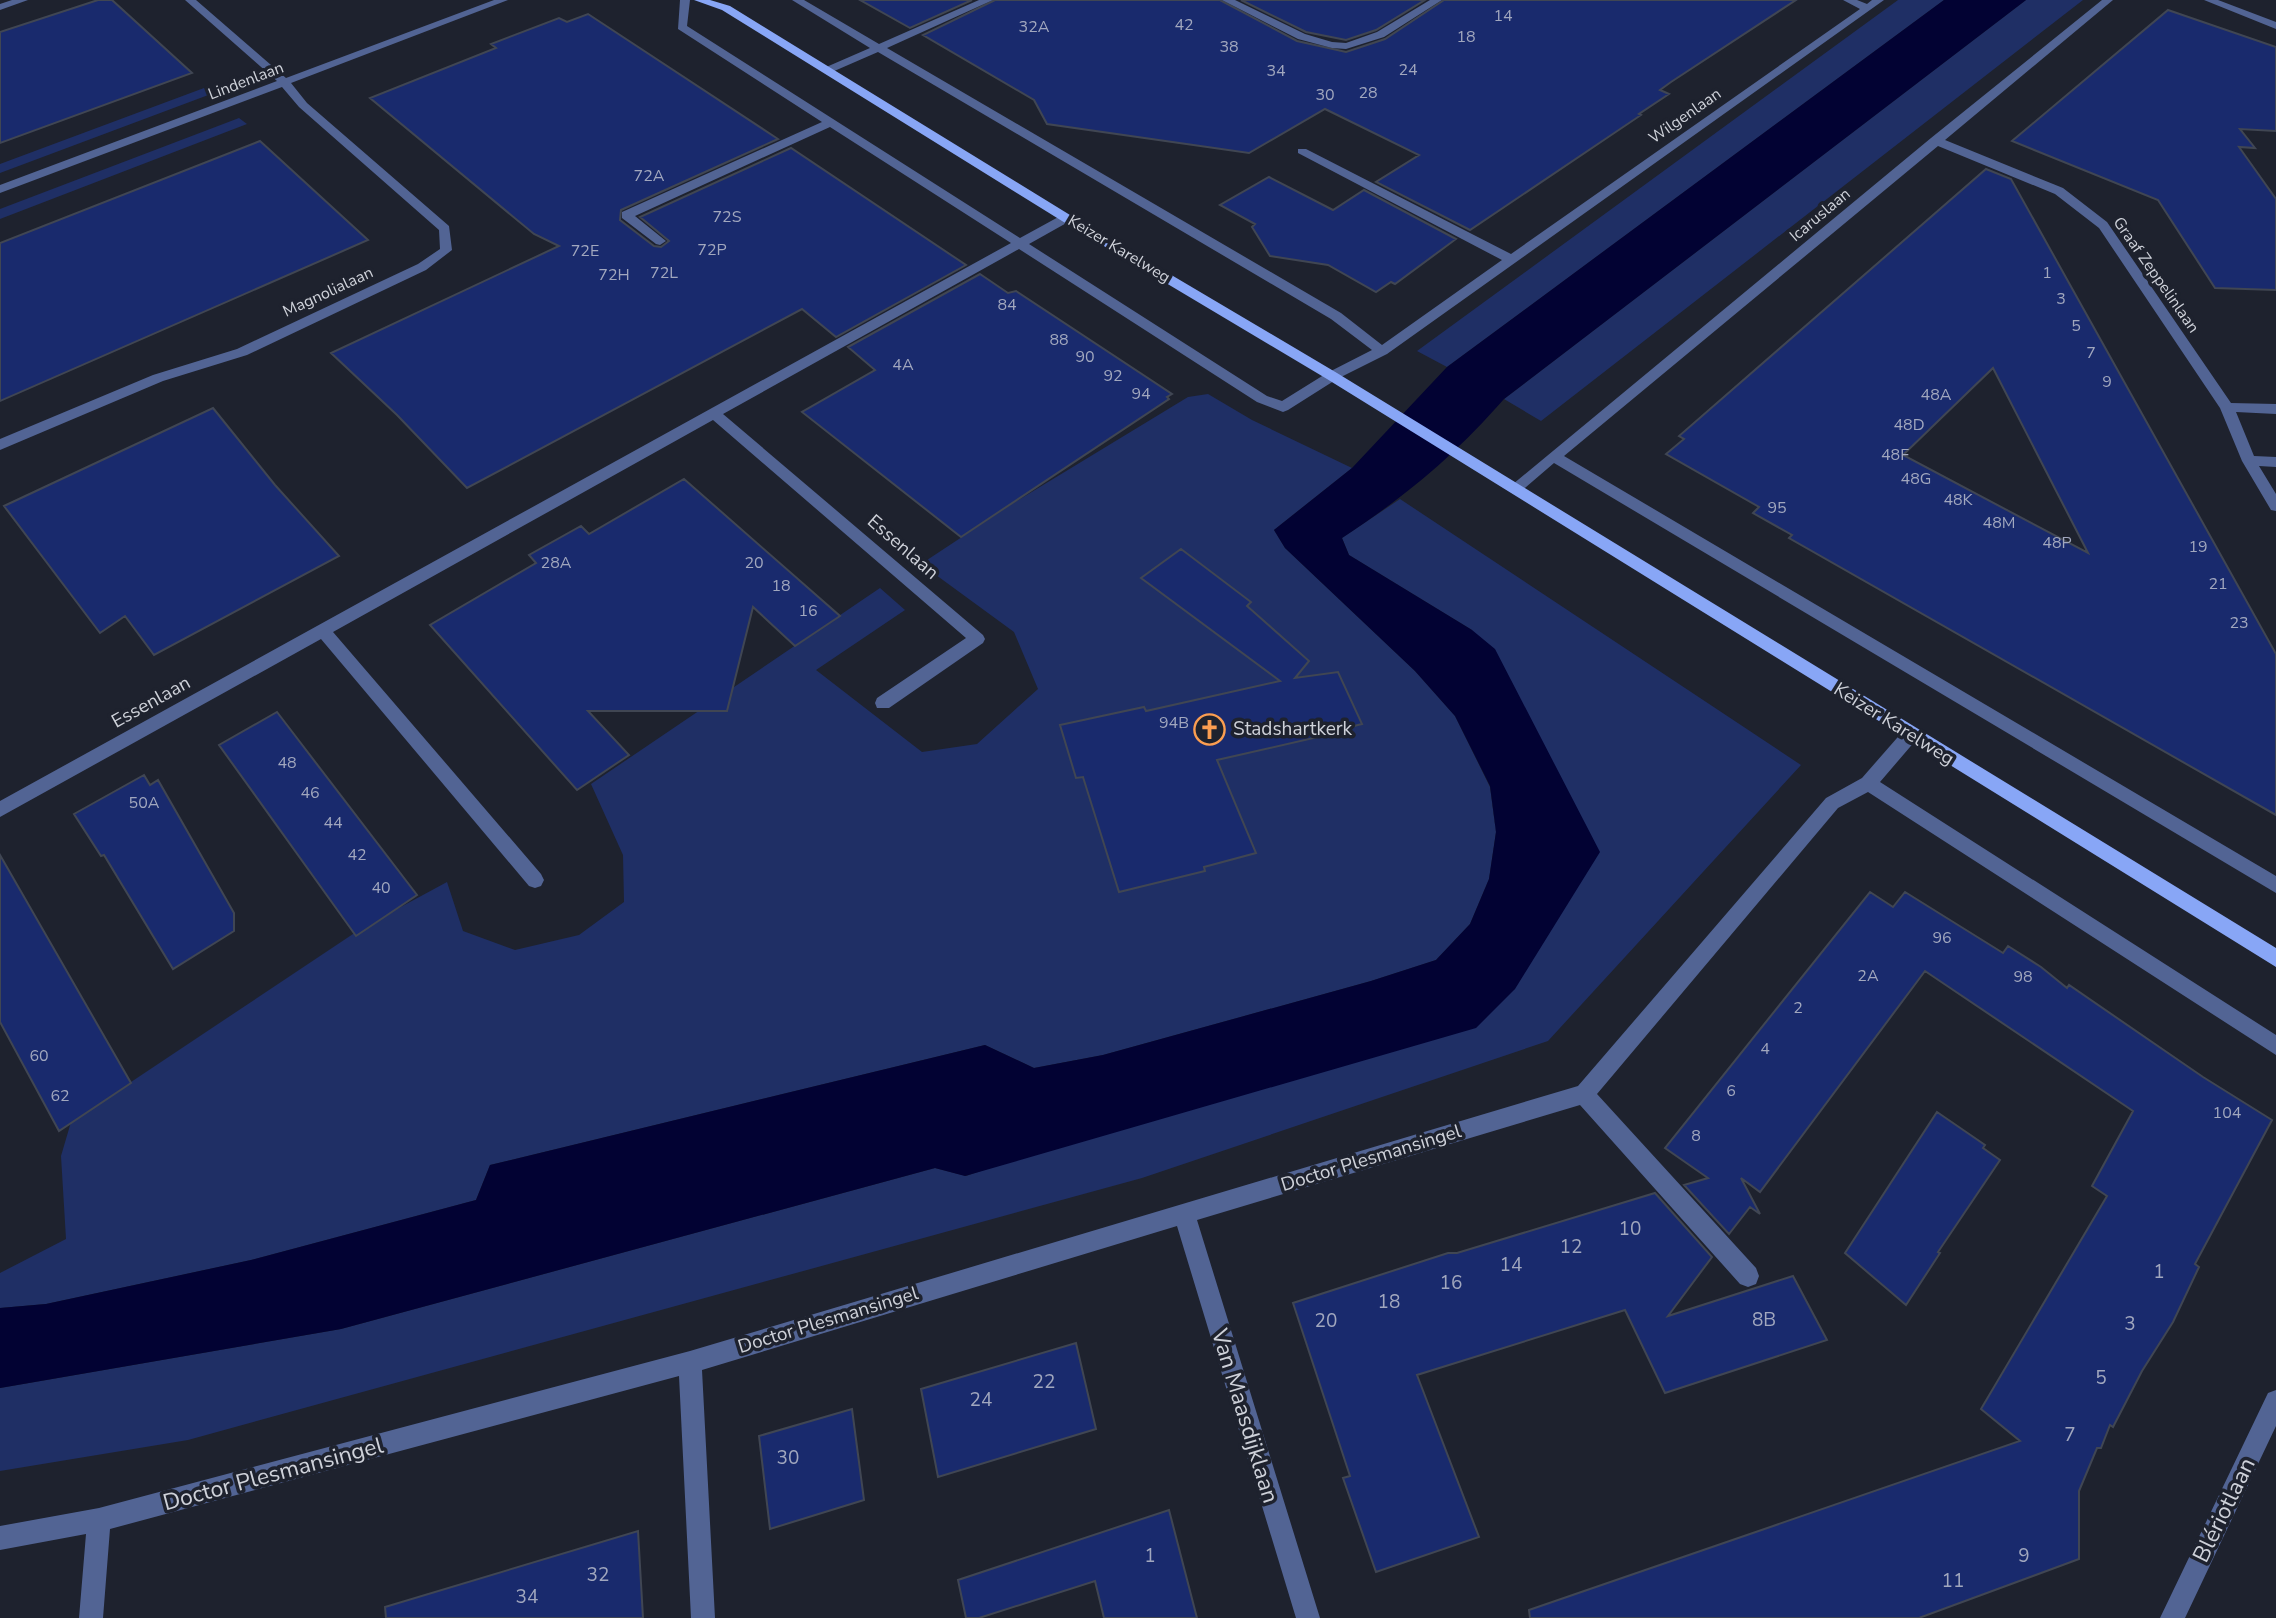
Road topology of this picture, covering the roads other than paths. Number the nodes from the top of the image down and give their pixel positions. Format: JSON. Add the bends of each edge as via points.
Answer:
{"nodes":[{"id":1,"x":23,"y":0,"type":"edge"},
{"id":2,"x":190,"y":0,"type":"edge"},
{"id":3,"x":503,"y":0,"type":"edge"},
{"id":4,"x":685,"y":0,"type":"edge"},
{"id":5,"x":699,"y":0,"type":"edge"},
{"id":6,"x":797,"y":0,"type":"edge"},
{"id":7,"x":988,"y":0,"type":"edge"},
{"id":8,"x":1227,"y":0,"type":"edge"},
{"id":9,"x":1437,"y":0,"type":"edge"},
{"id":10,"x":1848,"y":0,"type":"edge"},
{"id":11,"x":1880,"y":0,"type":"edge"},
{"id":12,"x":2108,"y":0,"type":"edge"},
{"id":13,"x":2209,"y":0,"type":"edge"},
{"id":14,"x":724,"y":4,"type":"edge"},
{"id":15,"x":0,"y":7,"type":"edge"},
{"id":16,"x":1868,"y":8,"type":"junction"},
{"id":17,"x":2276,"y":26,"type":"edge"},
{"id":18,"x":878,"y":49,"type":"junction"},
{"id":19,"x":828,"y":71,"type":"junction"},
{"id":20,"x":285,"y":83,"type":"junction"},
{"id":21,"x":829,"y":123,"type":"junction"},
{"id":22,"x":1936,"y":140,"type":"junction"},
{"id":23,"x":1302,"y":151,"type":"dead end"},
{"id":24,"x":0,"y":189,"type":"edge"},
{"id":25,"x":1066,"y":218,"type":"junction"},
{"id":26,"x":660,"y":241,"type":"dead end"},
{"id":27,"x":1018,"y":245,"type":"junction"},
{"id":28,"x":1512,"y":260,"type":"junction"},
{"id":29,"x":1382,"y":351,"type":"junction"},
{"id":30,"x":1332,"y":376,"type":"junction"},
{"id":31,"x":2227,"y":407,"type":"junction"},
{"id":32,"x":2276,"y":409,"type":"edge"},
{"id":33,"x":713,"y":414,"type":"junction"},
{"id":34,"x":0,"y":445,"type":"edge"},
{"id":35,"x":1553,"y":456,"type":"junction"},
{"id":36,"x":2249,"y":461,"type":"junction"},
{"id":37,"x":2276,"y":462,"type":"edge"},
{"id":38,"x":1514,"y":489,"type":"junction"},
{"id":39,"x":2276,"y":506,"type":"edge"},
{"id":40,"x":323,"y":631,"type":"junction"},
{"id":41,"x":883,"y":703,"type":"dead end"},
{"id":42,"x":1910,"y":734,"type":"junction"},
{"id":43,"x":1868,"y":783,"type":"junction"},
{"id":44,"x":0,"y":810,"type":"edge"},
{"id":45,"x":535,"y":880,"type":"dead end"},
{"id":46,"x":2276,"y":885,"type":"edge"},
{"id":47,"x":2276,"y":958,"type":"edge"},
{"id":48,"x":2276,"y":1046,"type":"edge"},
{"id":49,"x":1584,"y":1094,"type":"junction"},
{"id":50,"x":1184,"y":1214,"type":"junction"},
{"id":51,"x":1748,"y":1276,"type":"dead end"},
{"id":52,"x":690,"y":1362,"type":"junction"},
{"id":53,"x":2276,"y":1401,"type":"edge"},
{"id":54,"x":99,"y":1520,"type":"junction"},
{"id":55,"x":0,"y":1538,"type":"edge"},
{"id":56,"x":91,"y":1618,"type":"edge"},
{"id":57,"x":703,"y":1618,"type":"edge"},
{"id":58,"x":1308,"y":1618,"type":"edge"},
{"id":59,"x":2172,"y":1618,"type":"edge"}],
"edges":[{"from":1,"to":15,"type":"street"},
{"from":2,"to":20,"type":"street"},
{"from":3,"to":20,"type":"street","name":"Lindenlaan"},
{"from":4,"to":21,"type":"street","via":[[682,27]]},
{"from":5,"to":14,"type":"main road","name":"Keizer Karelweg"},
{"from":6,"to":18,"type":"street"},
{"from":7,"to":18,"type":"street"},
{"from":8,"to":9,"type":"street","via":[[1320,43],[1348,46]]},
{"from":10,"to":16,"type":"street"},
{"from":11,"to":16,"type":"street","name":"Wilgenlaan"},
{"from":12,"to":22,"type":"street","name":"Icaruslaan"},
{"from":13,"to":17,"type":"street"},
{"from":14,"to":19,"type":"main road","name":"Keizer Karelweg"},
{"from":16,"to":28,"type":"street","name":"Wilgenlaan"},
{"from":18,"to":19,"type":"street"},
{"from":18,"to":29,"type":"street","via":[[1336,316]]},
{"from":19,"to":25,"type":"main road","name":"Keizer Karelweg"},
{"from":20,"to":24,"type":"street","name":"Lindenlaan"},
{"from":20,"to":34,"type":"street","name":"Magnolialaan","via":[[303,105],[445,229],[446,250],[422,267],[242,352],[158,378]]},
{"from":21,"to":26,"type":"street","via":[[626,215]]},
{"from":21,"to":27,"type":"street"},
{"from":22,"to":31,"type":"street","name":"Graaf Zeppelinlaan","via":[[2059,191],[2102,225]]},
{"from":22,"to":35,"type":"street","name":"Icaruslaan"},
{"from":23,"to":28,"type":"street"},
{"from":25,"to":27,"type":"street","name":"Essenlaan"},
{"from":25,"to":30,"type":"main road","name":"Keizer Karelweg"},
{"from":27,"to":30,"type":"street","name":"Wilgenlaan","via":[[1262,399],[1283,407]]},
{"from":27,"to":33,"type":"street","name":"Essenlaan"},
{"from":28,"to":29,"type":"street","name":"Wilgenlaan"},
{"from":29,"to":30,"type":"street","name":"Wilgenlaan"},
{"from":30,"to":38,"type":"main road","name":"Keizer Karelweg"},
{"from":31,"to":32,"type":"street"},
{"from":31,"to":36,"type":"street","name":"Graaf Zeppelinlaan"},
{"from":33,"to":40,"type":"street","name":"Essenlaan"},
{"from":33,"to":41,"type":"street","name":"Essenlaan","via":[[977,639]]},
{"from":35,"to":38,"type":"street"},
{"from":35,"to":46,"type":"street"},
{"from":36,"to":37,"type":"street"},
{"from":36,"to":39,"type":"street","name":"Graaf Zeppelinlaan"},
{"from":38,"to":42,"type":"main road","name":"Keizer Karelweg"},
{"from":40,"to":44,"type":"street","name":"Essenlaan"},
{"from":40,"to":45,"type":"street"},
{"from":42,"to":43,"type":"street"},
{"from":42,"to":47,"type":"main road","name":"Keizer Karelweg"},
{"from":43,"to":48,"type":"street"},
{"from":43,"to":49,"type":"street","via":[[1832,803]]},
{"from":49,"to":50,"type":"street","name":"Doctor Plesmansingel"},
{"from":49,"to":51,"type":"street"},
{"from":50,"to":52,"type":"street","name":"Doctor Plesmansingel"},
{"from":50,"to":58,"type":"street","name":"Van Maasdijklaan"},
{"from":52,"to":54,"type":"street","name":"Doctor Plesmansingel"},
{"from":52,"to":57,"type":"street"},
{"from":53,"to":59,"type":"street","name":"Blériotlaan"},
{"from":54,"to":55,"type":"street","name":"Doctor Plesmansingel"},
{"from":54,"to":56,"type":"street"}]}
